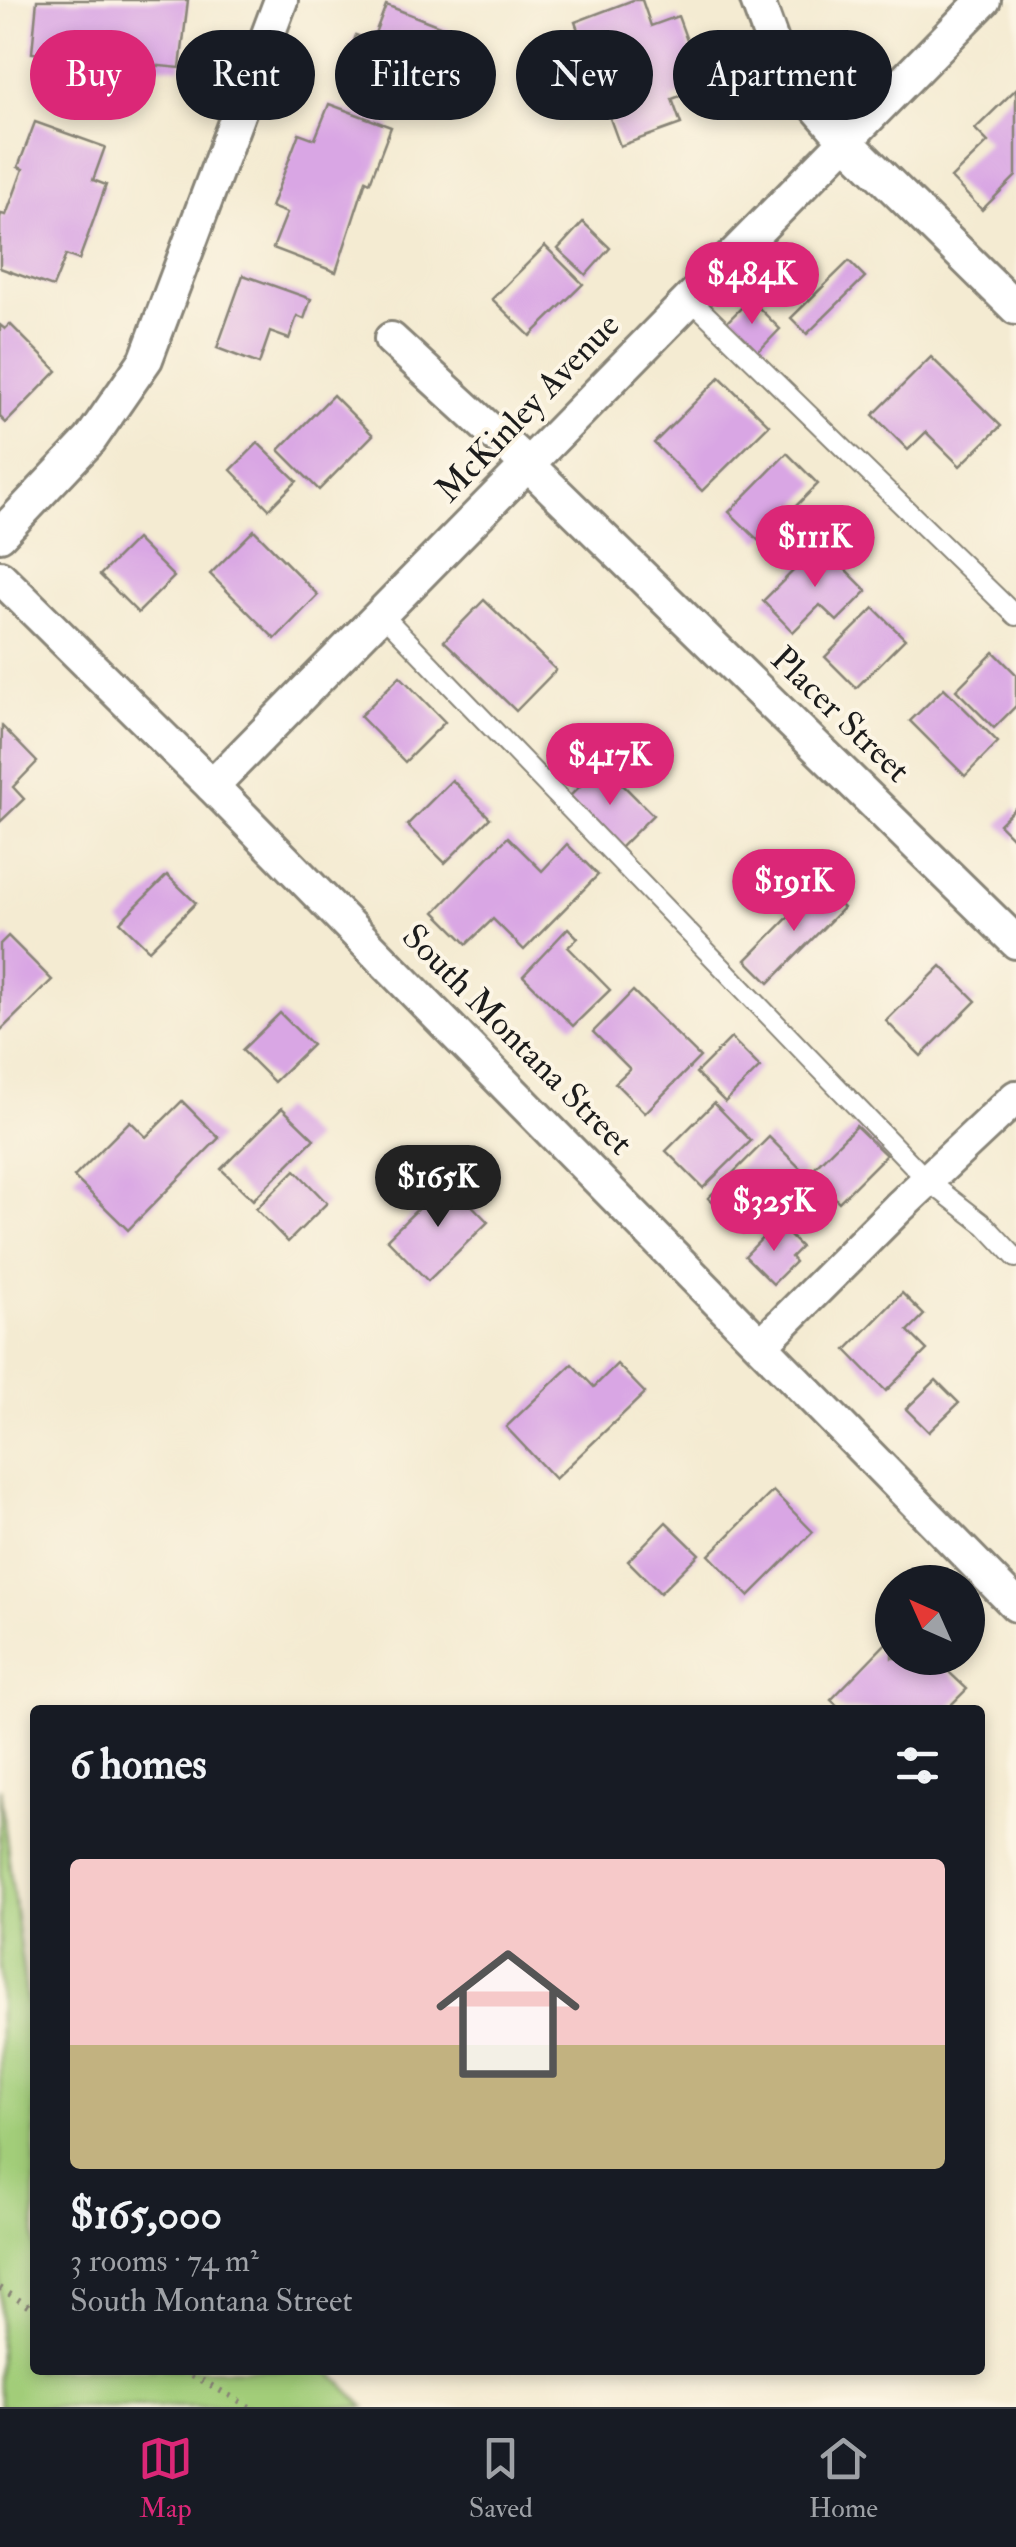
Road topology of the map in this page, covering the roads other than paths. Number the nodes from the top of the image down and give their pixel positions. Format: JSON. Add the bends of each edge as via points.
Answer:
{"nodes":[{"id":1,"x":282,"y":0,"type":"edge"},
{"id":2,"x":757,"y":0,"type":"edge"},
{"id":3,"x":984,"y":0,"type":"edge"},
{"id":4,"x":845,"y":140,"type":"junction"},
{"id":5,"x":690,"y":298,"type":"junction"},
{"id":6,"x":1016,"y":308,"type":"edge"},
{"id":7,"x":391,"y":339,"type":"dead end"},
{"id":8,"x":528,"y":464,"type":"junction"},
{"id":9,"x":0,"y":535,"type":"edge"},
{"id":10,"x":0,"y":577,"type":"edge"},
{"id":11,"x":382,"y":613,"type":"junction"},
{"id":12,"x":1016,"y":616,"type":"edge"},
{"id":13,"x":212,"y":786,"type":"junction"},
{"id":14,"x":1016,"y":942,"type":"edge"},
{"id":15,"x":1016,"y":1097,"type":"edge"},
{"id":16,"x":927,"y":1180,"type":"junction"},
{"id":17,"x":1016,"y":1258,"type":"edge"},
{"id":18,"x":762,"y":1344,"type":"junction"},
{"id":19,"x":1016,"y":1604,"type":"edge"}],
"edges":[{"from":1,"to":9,"type":"street","via":[[146,359],[90,440]]},
{"from":2,"to":4,"type":"street","via":[[781,66]]},
{"from":3,"to":4,"type":"street","name":"McKinley Avenue"},
{"from":4,"to":5,"type":"street","name":"McKinley Avenue"},
{"from":4,"to":6,"type":"street"},
{"from":5,"to":8,"type":"street","name":"McKinley Avenue"},
{"from":5,"to":12,"type":"lane"},
{"from":7,"to":8,"type":"street","name":"Placer Street"},
{"from":8,"to":11,"type":"street","name":"McKinley Avenue"},
{"from":8,"to":14,"type":"street","name":"Placer Street"},
{"from":10,"to":13,"type":"street","name":"South Montana Street"},
{"from":11,"to":13,"type":"street","name":"McKinley Avenue"},
{"from":11,"to":16,"type":"lane"},
{"from":13,"to":18,"type":"street","name":"South Montana Street"},
{"from":15,"to":16,"type":"street"},
{"from":16,"to":17,"type":"lane"},
{"from":16,"to":18,"type":"street"},
{"from":18,"to":19,"type":"street","name":"South Montana Street"}]}
